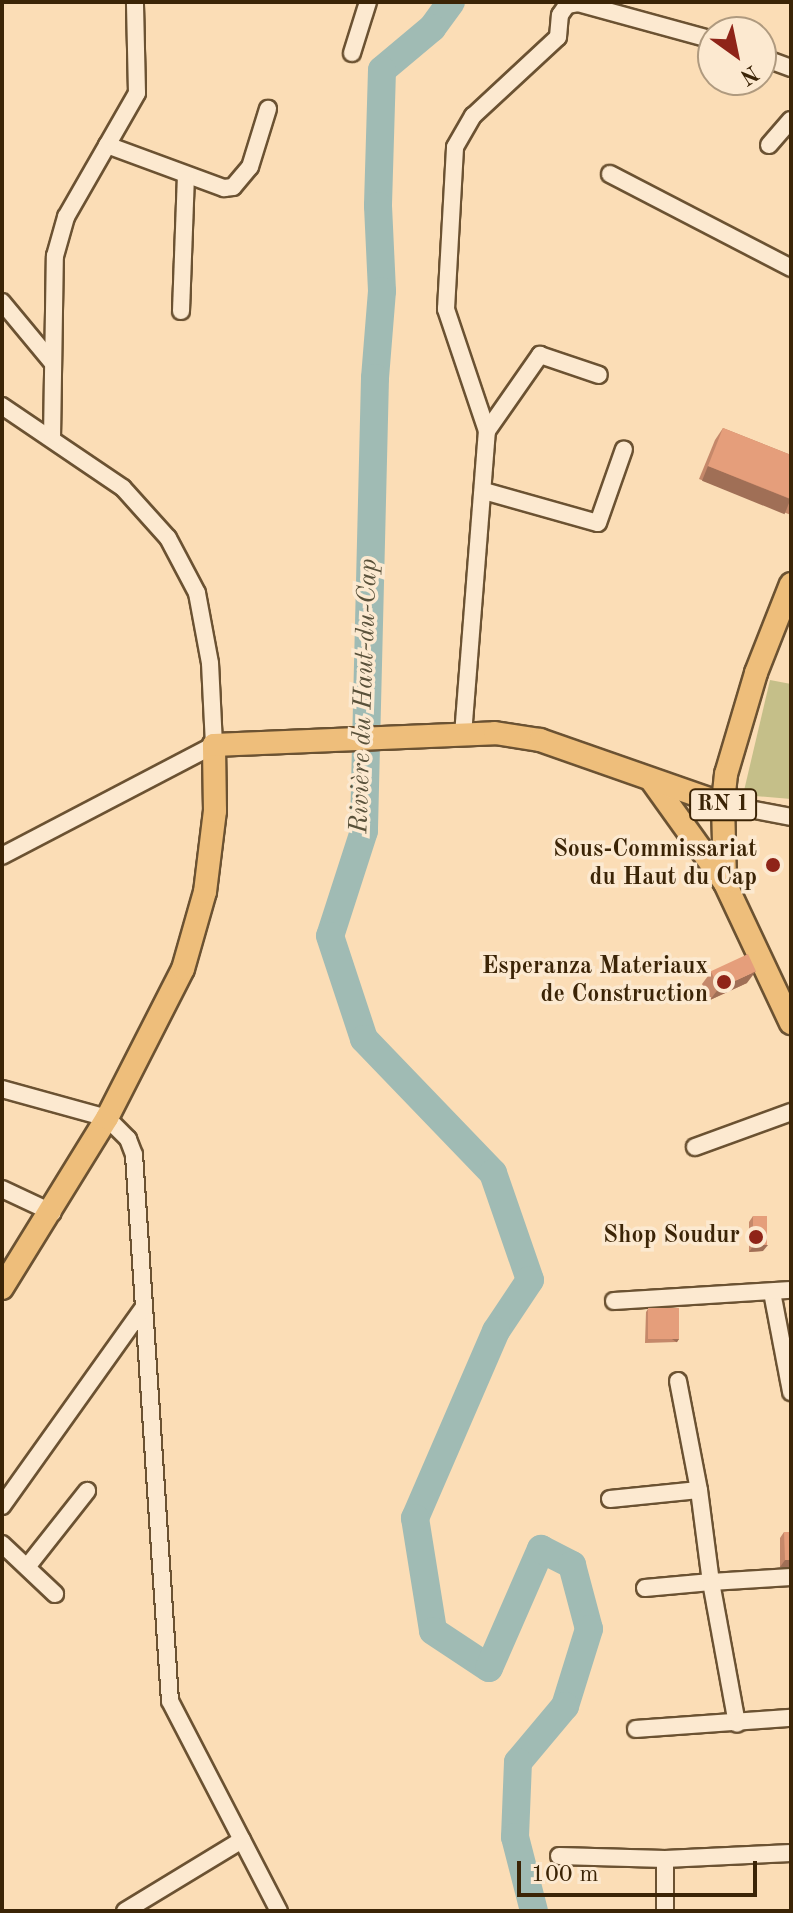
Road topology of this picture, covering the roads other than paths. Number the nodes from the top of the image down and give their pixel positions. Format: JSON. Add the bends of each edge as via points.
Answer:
{"nodes":[{"id":1,"x":135,"y":2,"type":"edge"},
{"id":2,"x":368,"y":2,"type":"edge"},
{"id":3,"x":697,"y":36,"type":"edge"},
{"id":4,"x":352,"y":53,"type":"dead end"},
{"id":5,"x":268,"y":109,"type":"dead end"},
{"id":6,"x":791,"y":120,"type":"edge"},
{"id":7,"x":107,"y":145,"type":"junction"},
{"id":8,"x":769,"y":145,"type":"dead end"},
{"id":9,"x":610,"y":174,"type":"dead end"},
{"id":10,"x":186,"y":175,"type":"junction"},
{"id":11,"x":791,"y":268,"type":"edge"},
{"id":12,"x":2,"y":302,"type":"edge"},
{"id":13,"x":181,"y":311,"type":"dead end"},
{"id":14,"x":51,"y":361,"type":"junction"},
{"id":15,"x":599,"y":375,"type":"dead end"},
{"id":16,"x":2,"y":406,"type":"edge"},
{"id":17,"x":487,"y":431,"type":"junction"},
{"id":18,"x":52,"y":438,"type":"junction"},
{"id":19,"x":624,"y":449,"type":"dead end"},
{"id":20,"x":484,"y":491,"type":"junction"},
{"id":21,"x":791,"y":584,"type":"edge"},
{"id":22,"x":463,"y":735,"type":"junction"},
{"id":23,"x":214,"y":745,"type":"junction"},
{"id":24,"x":652,"y":781,"type":"junction"},
{"id":25,"x":723,"y":804,"type":"junction"},
{"id":26,"x":791,"y":817,"type":"edge"},
{"id":27,"x":2,"y":856,"type":"edge"},
{"id":28,"x":725,"y":883,"type":"junction"},
{"id":29,"x":791,"y":1023,"type":"edge"},
{"id":30,"x":2,"y":1089,"type":"edge"},
{"id":31,"x":791,"y":1112,"type":"edge"},
{"id":32,"x":107,"y":1118,"type":"junction"},
{"id":33,"x":695,"y":1147,"type":"dead end"},
{"id":34,"x":2,"y":1189,"type":"edge"},
{"id":35,"x":53,"y":1213,"type":"junction"},
{"id":36,"x":2,"y":1288,"type":"edge"},
{"id":37,"x":791,"y":1290,"type":"edge"},
{"id":38,"x":772,"y":1292,"type":"junction"},
{"id":39,"x":614,"y":1301,"type":"dead end"},
{"id":40,"x":143,"y":1308,"type":"junction"},
{"id":41,"x":678,"y":1381,"type":"dead end"},
{"id":42,"x":791,"y":1392,"type":"edge"},
{"id":43,"x":699,"y":1490,"type":"junction"},
{"id":44,"x":87,"y":1491,"type":"dead end"},
{"id":45,"x":610,"y":1499,"type":"dead end"},
{"id":46,"x":2,"y":1506,"type":"edge"},
{"id":47,"x":2,"y":1544,"type":"edge"},
{"id":48,"x":27,"y":1567,"type":"junction"},
{"id":49,"x":791,"y":1577,"type":"edge"},
{"id":50,"x":711,"y":1582,"type":"junction"},
{"id":51,"x":645,"y":1588,"type":"dead end"},
{"id":52,"x":55,"y":1594,"type":"dead end"},
{"id":53,"x":791,"y":1718,"type":"edge"},
{"id":54,"x":737,"y":1724,"type":"junction"},
{"id":55,"x":636,"y":1729,"type":"dead end"},
{"id":56,"x":242,"y":1840,"type":"junction"},
{"id":57,"x":791,"y":1853,"type":"edge"},
{"id":58,"x":559,"y":1856,"type":"dead end"},
{"id":59,"x":665,"y":1859,"type":"junction"},
{"id":60,"x":125,"y":1911,"type":"edge"},
{"id":61,"x":279,"y":1911,"type":"edge"},
{"id":62,"x":665,"y":1911,"type":"edge"}],
"edges":[{"from":1,"to":7,"type":"street","via":[[137,93]]},
{"from":2,"to":4,"type":"street"},
{"from":3,"to":17,"type":"street","via":[[578,3],[567,5],[560,15],[558,37],[473,116],[455,147],[446,309]]},
{"from":5,"to":10,"type":"street","via":[[243,180],[224,188]]},
{"from":6,"to":8,"type":"street"},
{"from":7,"to":10,"type":"street"},
{"from":7,"to":14,"type":"street","via":[[66,217],[55,256]]},
{"from":9,"to":11,"type":"street"},
{"from":10,"to":13,"type":"street"},
{"from":12,"to":14,"type":"street"},
{"from":14,"to":18,"type":"street"},
{"from":15,"to":17,"type":"street","via":[[540,355]]},
{"from":16,"to":18,"type":"street"},
{"from":17,"to":20,"type":"street"},
{"from":18,"to":23,"type":"street","via":[[123,488],[175,552],[197,593],[210,663]]},
{"from":19,"to":20,"type":"street","via":[[598,523]]},
{"from":20,"to":22,"type":"street","via":[[466,646]]},
{"from":21,"to":25,"type":"main road","number":"RN 1","via":[[756,673],[726,774]]},
{"from":22,"to":23,"type":"main road"},
{"from":22,"to":24,"type":"main road","via":[[495,733],[540,740]]},
{"from":23,"to":27,"type":"street"},
{"from":23,"to":32,"type":"main road","via":[[215,811],[195,932],[183,969]]},
{"from":24,"to":25,"type":"main road"},
{"from":24,"to":28,"type":"main road"},
{"from":25,"to":26,"type":"street"},
{"from":25,"to":28,"type":"main road","number":"RN 1"},
{"from":28,"to":29,"type":"main road","number":"RN 1"},
{"from":30,"to":32,"type":"street"},
{"from":31,"to":33,"type":"street"},
{"from":32,"to":35,"type":"main road"},
{"from":32,"to":40,"type":"street","via":[[128,1139],[136,1167]]},
{"from":34,"to":35,"type":"street"},
{"from":35,"to":36,"type":"main road"},
{"from":37,"to":38,"type":"street"},
{"from":38,"to":39,"type":"street"},
{"from":38,"to":42,"type":"street"},
{"from":40,"to":46,"type":"street"},
{"from":40,"to":56,"type":"street","via":[[170,1701]]},
{"from":41,"to":43,"type":"street"},
{"from":43,"to":45,"type":"street"},
{"from":43,"to":50,"type":"street"},
{"from":44,"to":48,"type":"street"},
{"from":47,"to":48,"type":"street"},
{"from":48,"to":52,"type":"street"},
{"from":49,"to":50,"type":"street"},
{"from":50,"to":51,"type":"street"},
{"from":50,"to":54,"type":"street"},
{"from":53,"to":54,"type":"street"},
{"from":54,"to":55,"type":"street"},
{"from":56,"to":60,"type":"street"},
{"from":56,"to":61,"type":"street"},
{"from":57,"to":59,"type":"street"},
{"from":58,"to":59,"type":"street"},
{"from":59,"to":62,"type":"street"}]}
